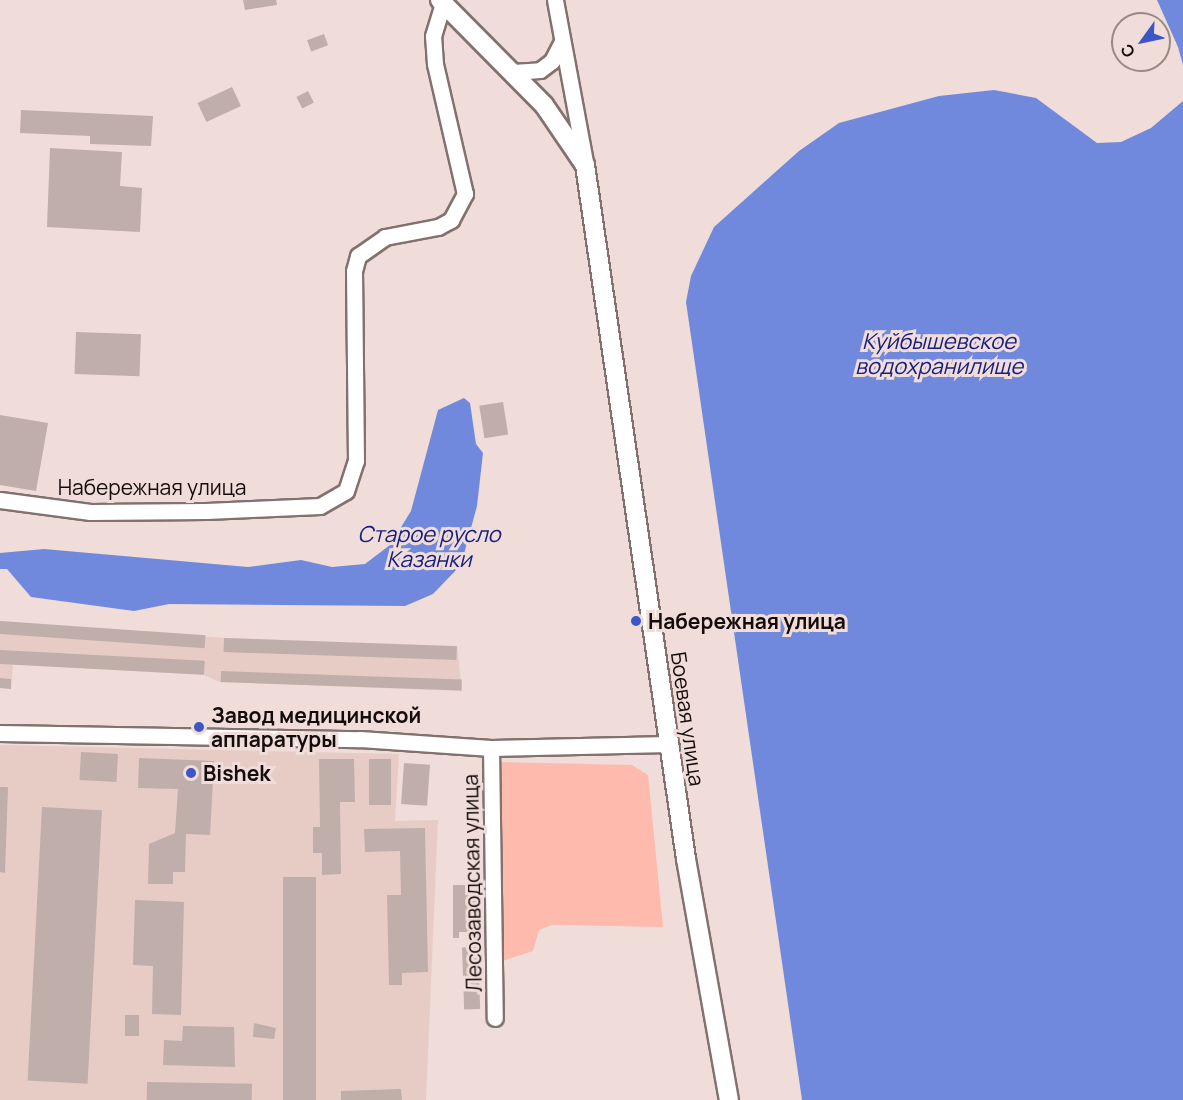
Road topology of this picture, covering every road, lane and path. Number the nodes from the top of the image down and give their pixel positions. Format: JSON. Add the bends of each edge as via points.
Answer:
{"nodes":[{"id":1,"x":555,"y":0,"type":"edge"},
{"id":2,"x":441,"y":1,"type":"edge"},
{"id":3,"x":562,"y":41,"type":"junction"},
{"id":4,"x":513,"y":72,"type":"junction"},
{"id":5,"x":585,"y":165,"type":"junction"},
{"id":6,"x":0,"y":500,"type":"edge"},
{"id":7,"x":0,"y":733,"type":"edge"},
{"id":8,"x":669,"y":744,"type":"junction"},
{"id":9,"x":491,"y":748,"type":"junction"},
{"id":10,"x":495,"y":1018,"type":"dead end"},
{"id":11,"x":729,"y":1100,"type":"edge"}],
"edges":[{"from":1,"to":3,"type":"street"},
{"from":2,"to":4,"type":"main road"},
{"from":2,"to":6,"type":"street","name":"Набережная улица","via":[[433,36],[435,64],[465,194],[461,207],[445,224],[385,237],[358,256],[354,271],[356,461],[346,491],[320,506],[206,511],[90,512]]},
{"from":3,"to":4,"type":"street","via":[[552,61],[540,70]]},
{"from":3,"to":5,"type":"street"},
{"from":4,"to":5,"type":"main road","via":[[544,105]]},
{"from":5,"to":8,"type":"main road","name":"Боевая улица"},
{"from":7,"to":9,"type":"street","via":[[360,740]]},
{"from":8,"to":9,"type":"street"},
{"from":8,"to":11,"type":"main road","name":"Боевая улица"},
{"from":9,"to":10,"type":"street","name":"Лесозаводская улица"}]}
